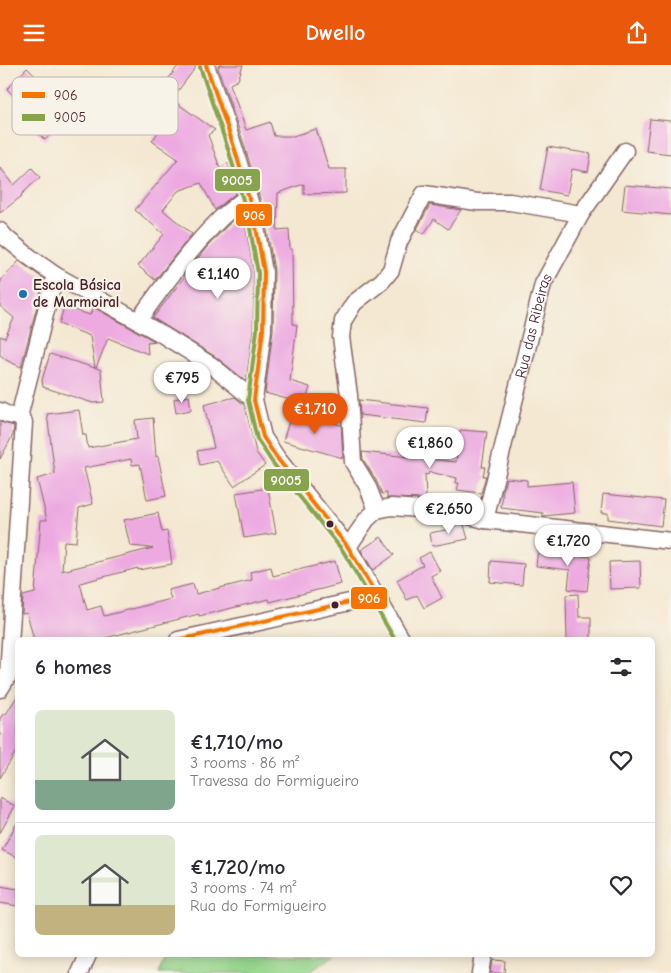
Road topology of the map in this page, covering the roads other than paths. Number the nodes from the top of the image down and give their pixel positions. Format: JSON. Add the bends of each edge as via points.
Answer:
{"nodes":[{"id":1,"x":206,"y":65,"type":"edge"},
{"id":2,"x":625,"y":151,"type":"dead end"},
{"id":3,"x":248,"y":196,"type":"junction"},
{"id":4,"x":581,"y":214,"type":"junction"},
{"id":5,"x":0,"y":231,"type":"edge"},
{"id":6,"x":55,"y":275,"type":"junction"},
{"id":7,"x":138,"y":321,"type":"junction"},
{"id":8,"x":254,"y":400,"type":"junction"},
{"id":9,"x":0,"y":411,"type":"edge"},
{"id":10,"x":19,"y":417,"type":"junction"},
{"id":11,"x":376,"y":510,"type":"junction"},
{"id":12,"x":485,"y":520,"type":"junction"},
{"id":13,"x":671,"y":541,"type":"edge"},
{"id":14,"x":348,"y":547,"type":"junction"},
{"id":15,"x":378,"y":596,"type":"junction"},
{"id":16,"x":192,"y":637,"type":"edge"},
{"id":17,"x":400,"y":637,"type":"edge"},
{"id":18,"x":8,"y":679,"type":"edge"},
{"id":19,"x":87,"y":957,"type":"edge"},
{"id":20,"x":483,"y":957,"type":"edge"},
{"id":21,"x":80,"y":973,"type":"edge"},
{"id":22,"x":480,"y":973,"type":"edge"}],
"edges":[{"from":1,"to":3,"type":"street"},
{"from":2,"to":4,"type":"street","name":"Rua das Ribeiras"},
{"from":3,"to":7,"type":"street","via":[[207,233]]},
{"from":3,"to":8,"type":"street","via":[[264,272],[263,330]]},
{"from":4,"to":11,"type":"street","via":[[510,202],[477,202],[424,194],[399,242],[391,270],[354,303],[343,321],[341,337],[353,462],[367,485]]},
{"from":4,"to":12,"type":"street","name":"Rua das Ribeiras","via":[[543,285]]},
{"from":5,"to":6,"type":"street"},
{"from":6,"to":7,"type":"street"},
{"from":6,"to":10,"type":"street"},
{"from":7,"to":8,"type":"street","via":[[211,365]]},
{"from":8,"to":14,"type":"street","via":[[263,437]]},
{"from":9,"to":10,"type":"street"},
{"from":10,"to":18,"type":"street","via":[[24,422]]},
{"from":11,"to":12,"type":"street","via":[[391,507],[450,511]]},
{"from":11,"to":14,"type":"street"},
{"from":12,"to":13,"type":"street"},
{"from":14,"to":15,"type":"street"},
{"from":15,"to":16,"type":"street"},
{"from":15,"to":17,"type":"street"},
{"from":19,"to":21,"type":"street"},
{"from":20,"to":22,"type":"street"}]}
